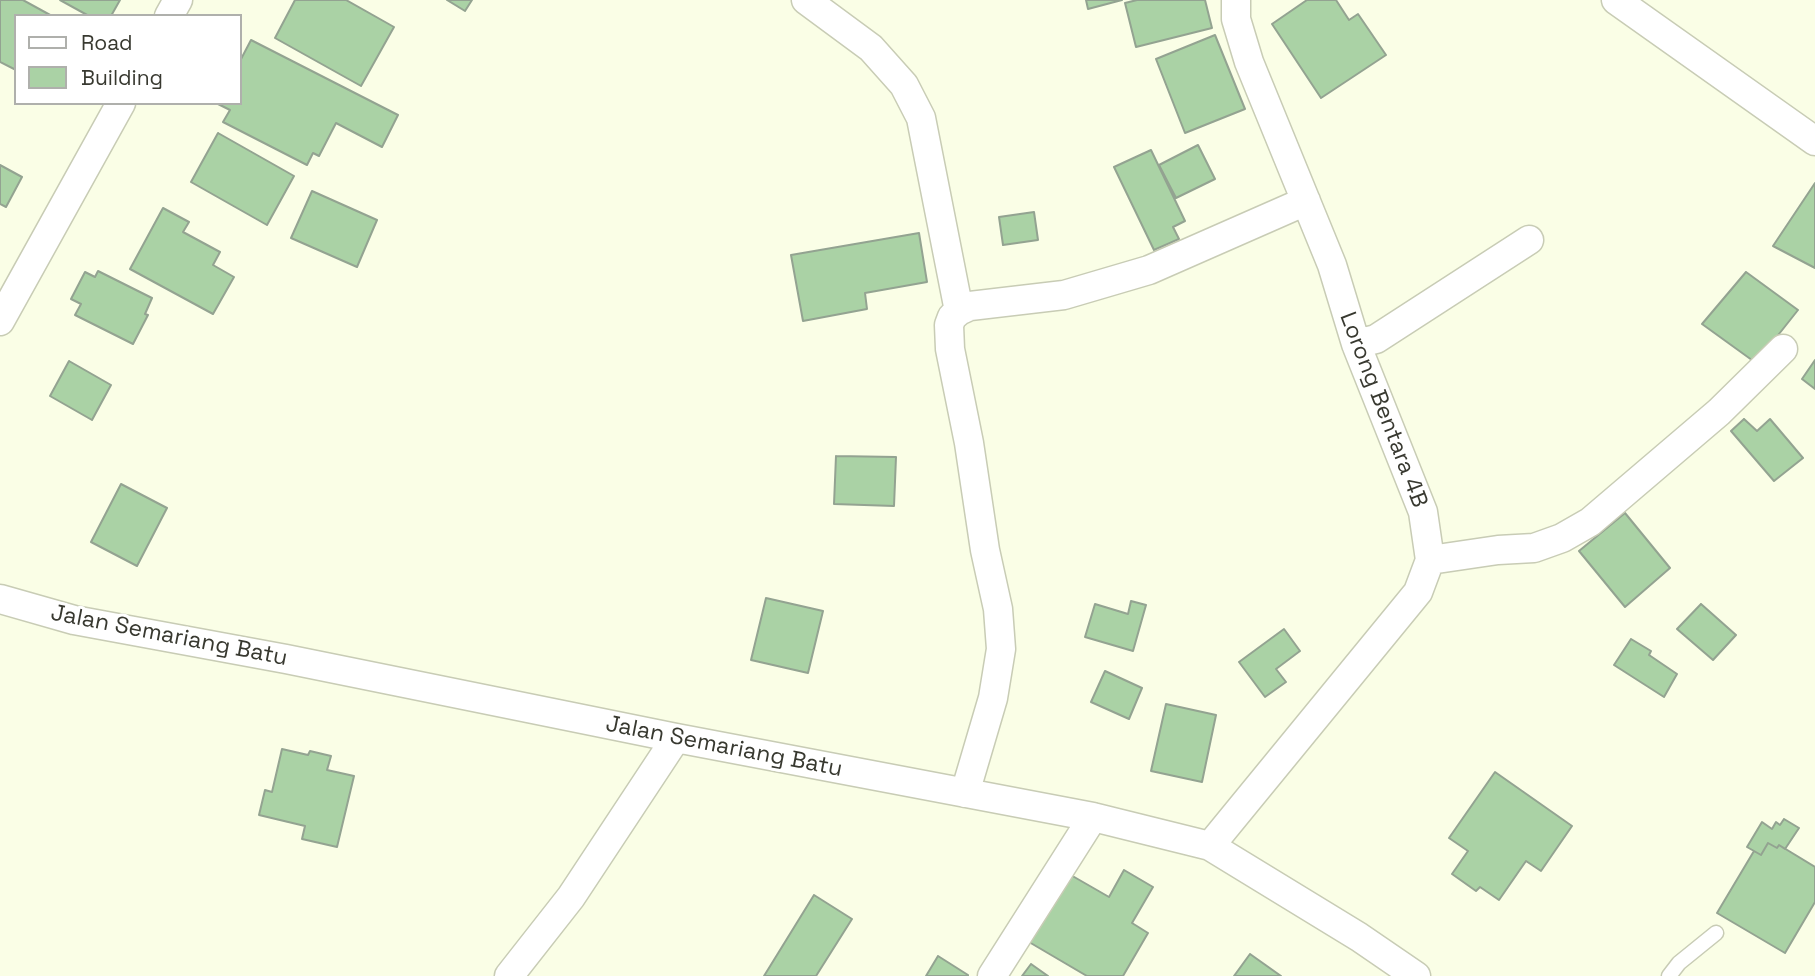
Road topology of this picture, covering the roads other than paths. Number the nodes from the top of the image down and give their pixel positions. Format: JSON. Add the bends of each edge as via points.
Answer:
{"nodes":[{"id":1,"x":806,"y":0,"type":"edge"},
{"id":2,"x":1236,"y":0,"type":"edge"},
{"id":3,"x":1616,"y":0,"type":"edge"},
{"id":4,"x":120,"y":105,"type":"edge"},
{"id":5,"x":1815,"y":141,"type":"edge"},
{"id":6,"x":1306,"y":201,"type":"junction"},
{"id":7,"x":1530,"y":240,"type":"dead end"},
{"id":8,"x":958,"y":311,"type":"junction"},
{"id":9,"x":0,"y":321,"type":"edge"},
{"id":10,"x":1356,"y":344,"type":"junction"},
{"id":11,"x":1783,"y":349,"type":"dead end"},
{"id":12,"x":1430,"y":560,"type":"junction"},
{"id":13,"x":0,"y":599,"type":"edge"},
{"id":14,"x":677,"y":738,"type":"junction"},
{"id":15,"x":965,"y":793,"type":"junction"},
{"id":16,"x":1093,"y":817,"type":"junction"},
{"id":17,"x":1210,"y":846,"type":"junction"},
{"id":18,"x":1716,"y":933,"type":"dead end"},
{"id":19,"x":509,"y":976,"type":"edge"},
{"id":20,"x":992,"y":976,"type":"edge"},
{"id":21,"x":1416,"y":976,"type":"edge"},
{"id":22,"x":1669,"y":976,"type":"edge"}],
"edges":[{"from":1,"to":8,"type":"street","via":[[871,48],[904,85],[922,118]]},
{"from":2,"to":6,"type":"street","name":"Lorong Bentara 4B","via":[[1236,19],[1249,62]]},
{"from":3,"to":5,"type":"street"},
{"from":4,"to":9,"type":"street"},
{"from":6,"to":8,"type":"street","via":[[1149,270],[1064,295]]},
{"from":6,"to":10,"type":"street","name":"Lorong Bentara 4B"},
{"from":7,"to":10,"type":"street","via":[[1376,339]]},
{"from":8,"to":15,"type":"street","via":[[949,325],[950,349],[998,609],[1001,649],[993,698]]},
{"from":10,"to":12,"type":"street","name":"Lorong Bentara 4B","via":[[1423,512]]},
{"from":11,"to":12,"type":"street","via":[[1718,412],[1590,522],[1534,548]]},
{"from":12,"to":17,"type":"street","name":"Lorong Bentara 4B","via":[[1418,592]]},
{"from":13,"to":14,"type":"street","name":"Jalan Semariang Batu","via":[[74,620]]},
{"from":14,"to":15,"type":"street","name":"Jalan Semariang Batu"},
{"from":14,"to":19,"type":"street","via":[[571,897]]},
{"from":15,"to":16,"type":"street","name":"Jalan Semariang Batu"},
{"from":16,"to":17,"type":"street","name":"Jalan Semariang Batu"},
{"from":16,"to":20,"type":"street"},
{"from":17,"to":21,"type":"street","name":"Jalan Semariang Batu"},
{"from":18,"to":22,"type":"lane"}]}
